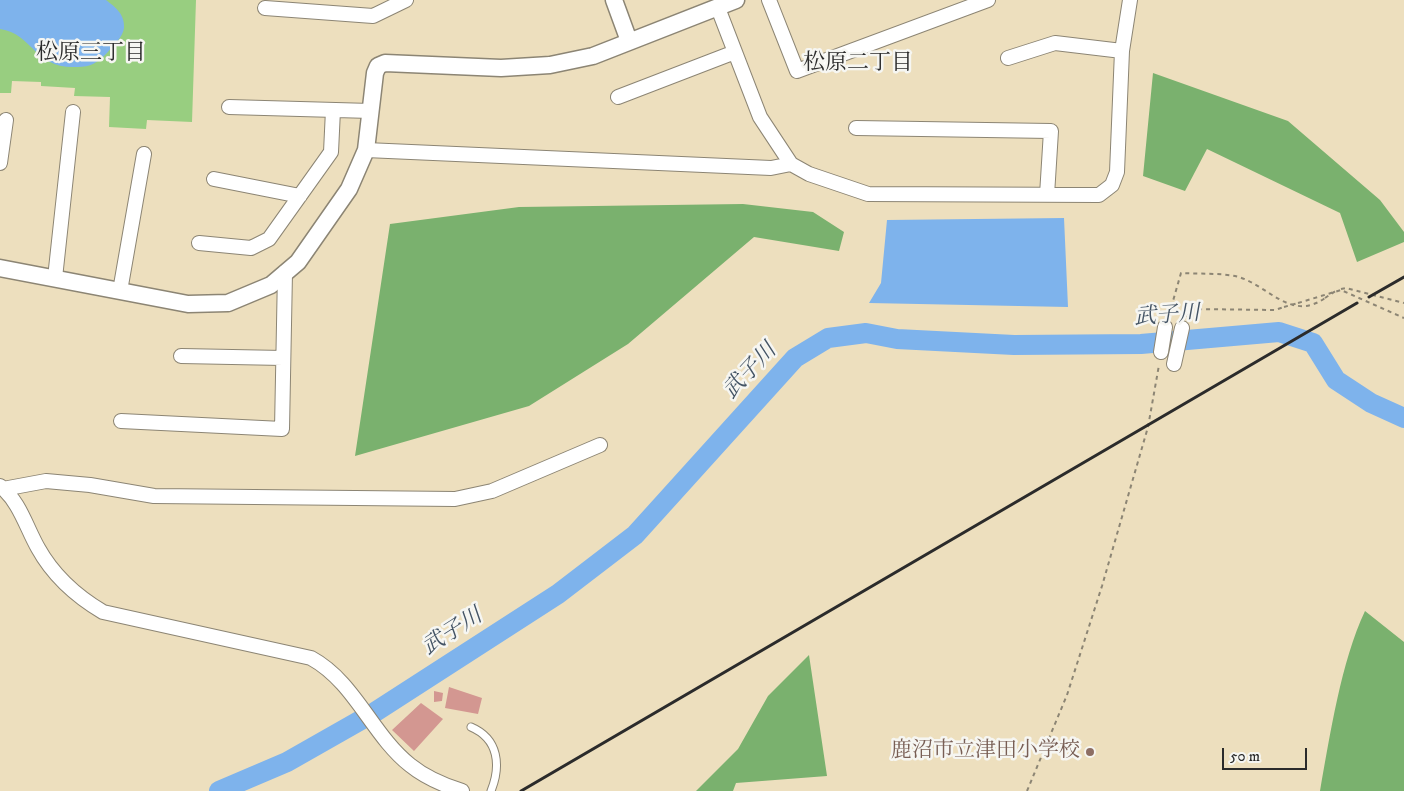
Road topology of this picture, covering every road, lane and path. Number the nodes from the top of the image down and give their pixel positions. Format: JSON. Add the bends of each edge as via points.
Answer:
{"nodes":[{"id":1,"x":406,"y":0,"type":"edge"},
{"id":2,"x":614,"y":0,"type":"edge"},
{"id":3,"x":736,"y":0,"type":"edge"},
{"id":4,"x":769,"y":0,"type":"edge"},
{"id":5,"x":988,"y":0,"type":"edge"},
{"id":6,"x":1130,"y":0,"type":"edge"},
{"id":7,"x":265,"y":8,"type":"dead end"},
{"id":8,"x":718,"y":8,"type":"junction"},
{"id":9,"x":629,"y":41,"type":"junction"},
{"id":10,"x":1122,"y":51,"type":"junction"},
{"id":11,"x":735,"y":52,"type":"junction"},
{"id":12,"x":1008,"y":58,"type":"dead end"},
{"id":13,"x":618,"y":96,"type":"dead end"},
{"id":14,"x":229,"y":107,"type":"dead end"},
{"id":15,"x":333,"y":110,"type":"junction"},
{"id":16,"x":371,"y":111,"type":"junction"},
{"id":17,"x":73,"y":112,"type":"dead end"},
{"id":18,"x":6,"y":120,"type":"dead end"},
{"id":19,"x":856,"y":128,"type":"dead end"},
{"id":20,"x":366,"y":150,"type":"junction"},
{"id":21,"x":144,"y":154,"type":"dead end"},
{"id":22,"x":0,"y":163,"type":"edge"},
{"id":23,"x":791,"y":164,"type":"junction"},
{"id":24,"x":214,"y":179,"type":"dead end"},
{"id":25,"x":1047,"y":195,"type":"junction"},
{"id":26,"x":300,"y":196,"type":"junction"},
{"id":27,"x":199,"y":243,"type":"dead end"},
{"id":28,"x":0,"y":268,"type":"edge"},
{"id":29,"x":285,"y":272,"type":"junction"},
{"id":30,"x":55,"y":278,"type":"junction"},
{"id":31,"x":120,"y":291,"type":"junction"},
{"id":32,"x":1404,"y":303,"type":"edge"},
{"id":33,"x":1404,"y":318,"type":"edge"},
{"id":34,"x":1165,"y":327,"type":"joint"},
{"id":35,"x":1182,"y":328,"type":"joint"},
{"id":36,"x":1161,"y":352,"type":"joint"},
{"id":37,"x":181,"y":356,"type":"dead end"},
{"id":38,"x":283,"y":358,"type":"junction"},
{"id":39,"x":1174,"y":364,"type":"dead end"},
{"id":40,"x":121,"y":421,"type":"dead end"},
{"id":41,"x":600,"y":445,"type":"dead end"},
{"id":42,"x":2,"y":488,"type":"edge"},
{"id":43,"x":471,"y":727,"type":"dead end"},
{"id":44,"x":462,"y":791,"type":"edge"},
{"id":45,"x":492,"y":791,"type":"edge"},
{"id":46,"x":1026,"y":791,"type":"edge"}],
"edges":[{"from":1,"to":7,"type":"street","via":[[373,16]]},
{"from":2,"to":9,"type":"street"},
{"from":3,"to":8,"type":"street"},
{"from":4,"to":5,"type":"street","via":[[797,70]]},
{"from":6,"to":10,"type":"street"},
{"from":8,"to":9,"type":"street"},
{"from":8,"to":11,"type":"street"},
{"from":9,"to":16,"type":"street","via":[[593,56],[550,64],[501,68],[385,63],[378,66],[375,73]]},
{"from":10,"to":12,"type":"street","via":[[1055,43]]},
{"from":10,"to":25,"type":"street","via":[[1116,172],[1112,184],[1099,195]]},
{"from":11,"to":13,"type":"street"},
{"from":11,"to":23,"type":"street","via":[[760,116]]},
{"from":14,"to":15,"type":"street"},
{"from":15,"to":16,"type":"street"},
{"from":15,"to":26,"type":"street","via":[[331,152]]},
{"from":16,"to":20,"type":"street"},
{"from":17,"to":30,"type":"street"},
{"from":18,"to":22,"type":"street"},
{"from":19,"to":25,"type":"street","via":[[1051,131]]},
{"from":20,"to":23,"type":"street","via":[[771,168]]},
{"from":20,"to":29,"type":"street","via":[[349,189],[298,262]]},
{"from":21,"to":31,"type":"street"},
{"from":23,"to":25,"type":"street","via":[[829,182],[868,194]]},
{"from":24,"to":26,"type":"street"},
{"from":26,"to":27,"type":"street","via":[[270,239],[251,248]]},
{"from":28,"to":30,"type":"street"},
{"from":29,"to":31,"type":"street","via":[[271,285],[228,303],[188,304]]},
{"from":29,"to":38,"type":"street"},
{"from":30,"to":31,"type":"street"},
{"from":32,"to":34,"type":"path","bridge":true,"via":[[1346,288],[1337,290],[1318,304],[1298,308],[1236,276],[1181,272]]},
{"from":33,"to":35,"type":"path","bridge":true,"via":[[1341,290],[1275,310],[1191,309]]},
{"from":34,"to":36,"type":"street"},
{"from":35,"to":39,"type":"street"},
{"from":36,"to":46,"type":"path","via":[[1148,427],[1102,586],[1067,695]]},
{"from":37,"to":38,"type":"street"},
{"from":38,"to":40,"type":"street","via":[[282,429]]},
{"from":41,"to":42,"type":"street","via":[[492,491],[455,499],[154,496],[46,481]]},
{"from":42,"to":44,"type":"street","via":[[21,510],[38,548],[56,575],[79,597],[104,612],[311,658],[349,692],[409,764],[423,775]]},
{"from":43,"to":45,"type":"lane","via":[[487,738],[496,753],[497,774]]}]}
